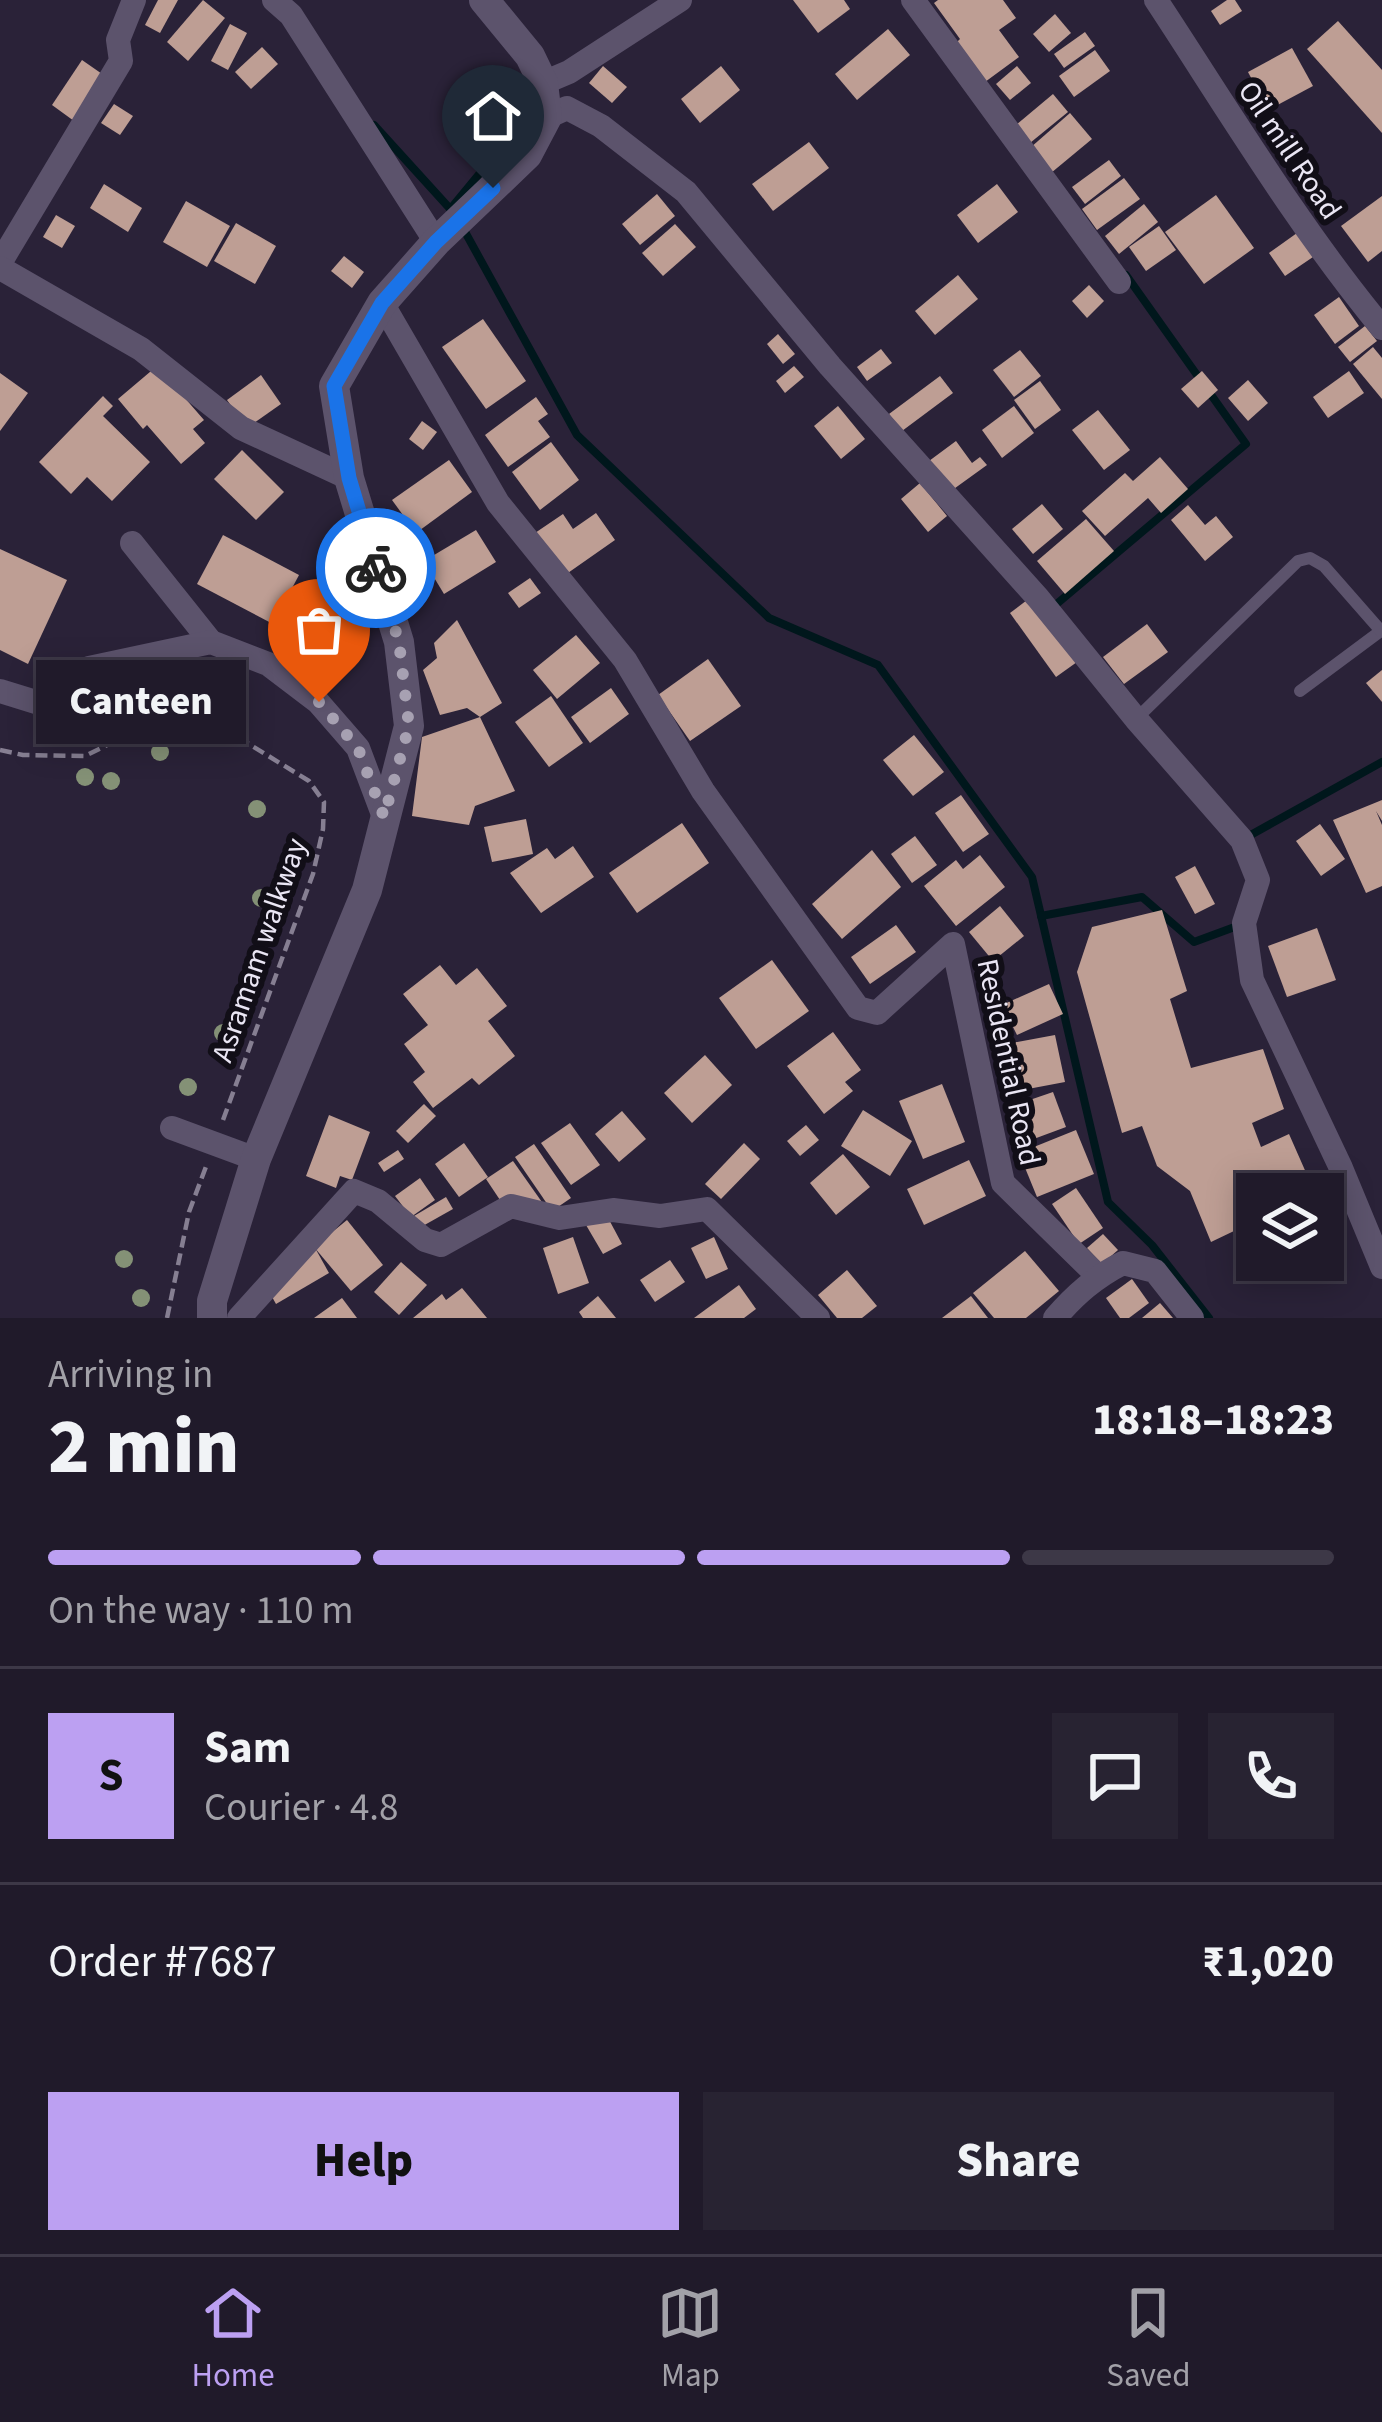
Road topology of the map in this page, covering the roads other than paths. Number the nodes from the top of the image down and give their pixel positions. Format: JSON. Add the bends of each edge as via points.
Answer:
{"nodes":[{"id":1,"x":134,"y":0,"type":"edge"},
{"id":2,"x":274,"y":0,"type":"edge"},
{"id":3,"x":484,"y":0,"type":"edge"},
{"id":4,"x":680,"y":0,"type":"edge"},
{"id":5,"x":913,"y":0,"type":"edge"},
{"id":6,"x":1156,"y":0,"type":"edge"},
{"id":7,"x":543,"y":83,"type":"junction"},
{"id":8,"x":547,"y":117,"type":"junction"},
{"id":9,"x":436,"y":242,"type":"junction"},
{"id":10,"x":0,"y":266,"type":"edge"},
{"id":11,"x":1119,"y":282,"type":"dead end"},
{"id":12,"x":382,"y":303,"type":"junction"},
{"id":13,"x":1382,"y":328,"type":"edge"},
{"id":14,"x":349,"y":478,"type":"junction"},
{"id":15,"x":132,"y":543,"type":"dead end"},
{"id":16,"x":1381,"y":631,"type":"edge"},
{"id":17,"x":211,"y":642,"type":"junction"},
{"id":18,"x":1300,"y":691,"type":"dead end"},
{"id":19,"x":0,"y":692,"type":"edge"},
{"id":20,"x":1136,"y":719,"type":"junction"},
{"id":21,"x":384,"y":817,"type":"junction"},
{"id":22,"x":172,"y":1128,"type":"dead end"},
{"id":23,"x":256,"y":1159,"type":"junction"},
{"id":24,"x":1376,"y":1234,"type":"edge"},
{"id":25,"x":1382,"y":1267,"type":"edge"},
{"id":26,"x":1098,"y":1276,"type":"junction"},
{"id":27,"x":212,"y":1318,"type":"edge"},
{"id":28,"x":239,"y":1318,"type":"edge"},
{"id":29,"x":818,"y":1318,"type":"edge"},
{"id":30,"x":1055,"y":1318,"type":"edge"},
{"id":31,"x":1192,"y":1318,"type":"edge"}],
"edges":[{"from":1,"to":10,"type":"street","via":[[118,40],[121,61]]},
{"from":2,"to":9,"type":"street"},
{"from":3,"to":7,"type":"street"},
{"from":4,"to":7,"type":"street"},
{"from":5,"to":11,"type":"street"},
{"from":6,"to":13,"type":"street","name":"Oil mill Road","via":[[1244,139]]},
{"from":7,"to":8,"type":"street"},
{"from":8,"to":9,"type":"street","via":[[527,155]]},
{"from":8,"to":20,"type":"street","via":[[567,108],[601,126],[686,192]]},
{"from":9,"to":12,"type":"street"},
{"from":10,"to":14,"type":"street","via":[[141,349],[241,428]]},
{"from":12,"to":14,"type":"street","via":[[334,386]]},
{"from":12,"to":26,"type":"street","name":"Residential Road","via":[[497,503],[625,659],[703,791],[858,1008],[877,1013],[953,944],[1003,1184]]},
{"from":14,"to":21,"type":"street","via":[[399,642],[409,726]]},
{"from":15,"to":17,"type":"street"},
{"from":16,"to":18,"type":"lane"},
{"from":16,"to":20,"type":"lane","via":[[1324,566],[1298,561]]},
{"from":17,"to":19,"type":"street","via":[[89,668],[39,703]]},
{"from":17,"to":21,"type":"street","via":[[268,664],[319,702],[358,748]]},
{"from":20,"to":24,"type":"street","via":[[1242,840],[1258,880],[1244,923],[1252,980]]},
{"from":21,"to":23,"type":"street","via":[[367,890]]},
{"from":22,"to":23,"type":"street"},
{"from":23,"to":27,"type":"street"},
{"from":24,"to":25,"type":"street"},
{"from":26,"to":30,"type":"street"},
{"from":26,"to":31,"type":"street","via":[[1123,1263],[1155,1271]]},
{"from":28,"to":29,"type":"street","via":[[354,1191],[441,1245],[511,1206],[560,1218],[707,1209]]}]}
